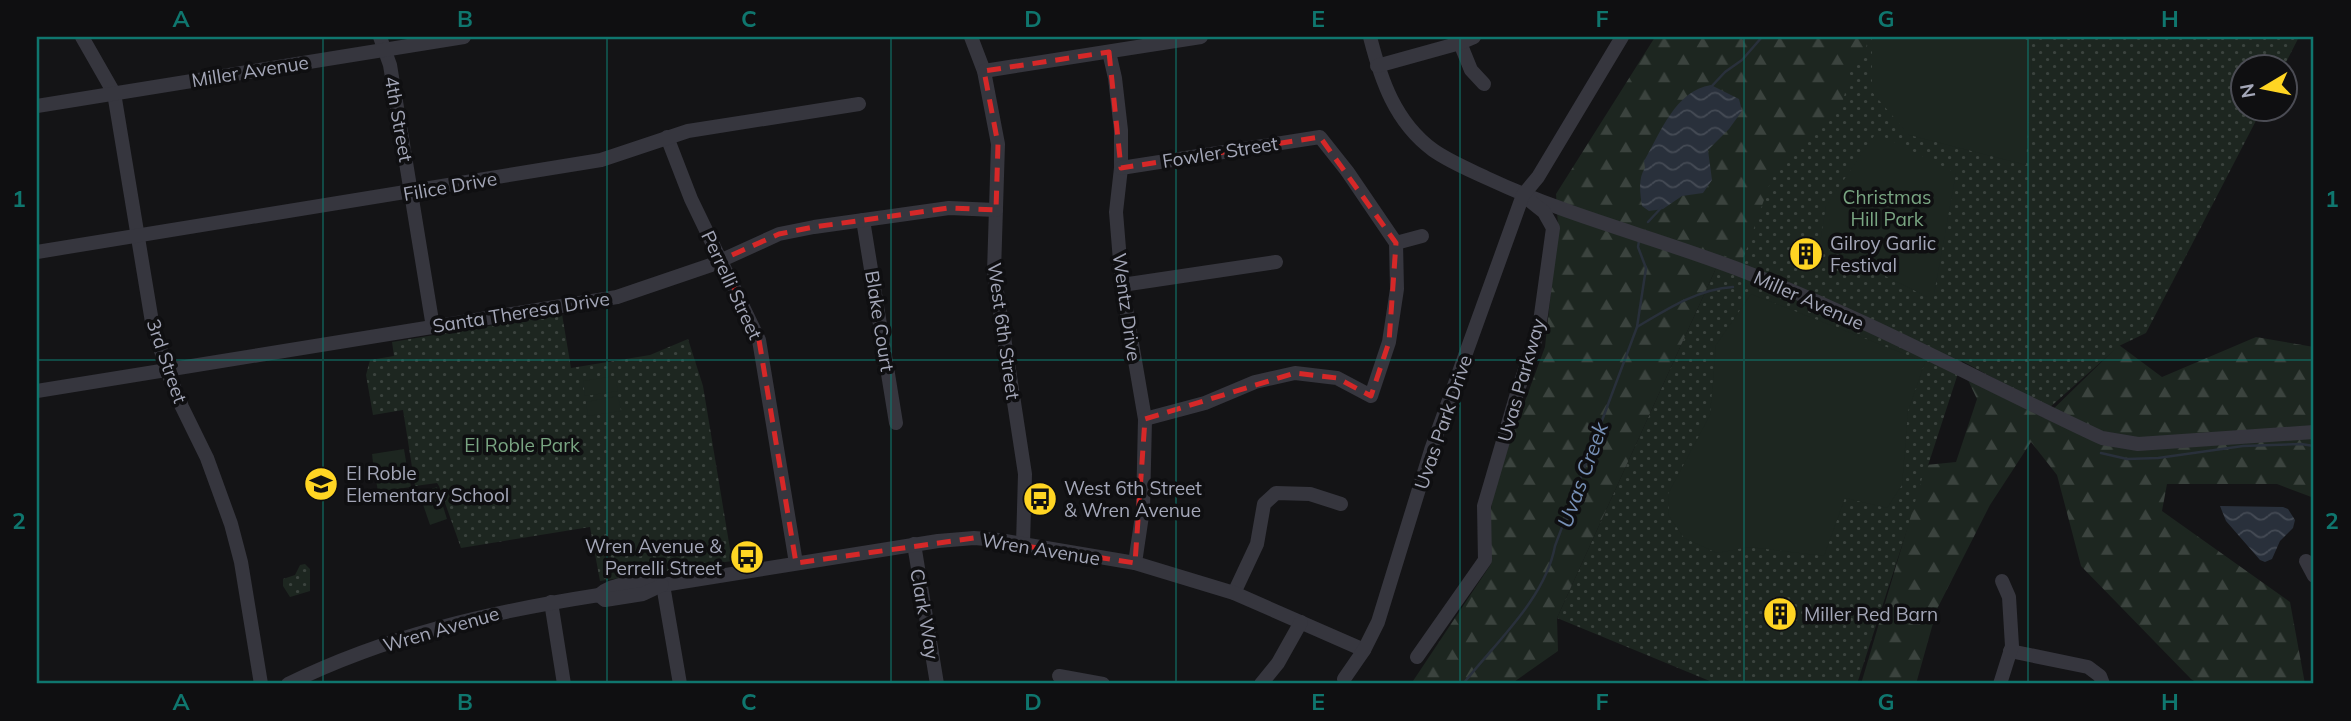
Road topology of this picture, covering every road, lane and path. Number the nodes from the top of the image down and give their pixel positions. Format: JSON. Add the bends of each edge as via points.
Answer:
{"nodes":[{"id":1,"x":82,"y":37,"type":"edge"},
{"id":2,"x":464,"y":37,"type":"edge"},
{"id":3,"x":971,"y":37,"type":"edge"},
{"id":4,"x":1201,"y":37,"type":"edge"},
{"id":5,"x":1370,"y":37,"type":"edge"},
{"id":6,"x":1474,"y":37,"type":"edge"},
{"id":7,"x":1622,"y":37,"type":"edge"},
{"id":8,"x":383,"y":43,"type":"edge"},
{"id":9,"x":1460,"y":43,"type":"junction"},
{"id":10,"x":1110,"y":51,"type":"junction"},
{"id":11,"x":1377,"y":66,"type":"junction"},
{"id":12,"x":984,"y":71,"type":"junction"},
{"id":13,"x":1484,"y":84,"type":"dead end"},
{"id":14,"x":114,"y":93,"type":"junction"},
{"id":15,"x":859,"y":104,"type":"dead end"},
{"id":16,"x":37,"y":106,"type":"edge"},
{"id":17,"x":667,"y":137,"type":"junction"},
{"id":18,"x":1121,"y":168,"type":"junction"},
{"id":19,"x":412,"y":192,"type":"junction"},
{"id":20,"x":1523,"y":195,"type":"junction"},
{"id":21,"x":996,"y":210,"type":"junction"},
{"id":22,"x":863,"y":220,"type":"junction"},
{"id":23,"x":137,"y":236,"type":"junction"},
{"id":24,"x":1422,"y":236,"type":"dead end"},
{"id":25,"x":1396,"y":243,"type":"junction"},
{"id":26,"x":37,"y":252,"type":"edge"},
{"id":27,"x":721,"y":260,"type":"junction"},
{"id":28,"x":1276,"y":262,"type":"dead end"},
{"id":29,"x":1122,"y":285,"type":"junction"},
{"id":30,"x":433,"y":327,"type":"junction"},
{"id":31,"x":167,"y":370,"type":"junction"},
{"id":32,"x":37,"y":391,"type":"edge"},
{"id":33,"x":1145,"y":419,"type":"junction"},
{"id":34,"x":896,"y":423,"type":"dead end"},
{"id":35,"x":2314,"y":432,"type":"edge"},
{"id":36,"x":1341,"y":503,"type":"dead end"},
{"id":37,"x":914,"y":544,"type":"junction"},
{"id":38,"x":1023,"y":544,"type":"junction"},
{"id":39,"x":2306,"y":561,"type":"dead end"},
{"id":40,"x":796,"y":563,"type":"junction"},
{"id":41,"x":1135,"y":564,"type":"junction"},
{"id":42,"x":2314,"y":576,"type":"edge"},
{"id":43,"x":2002,"y":581,"type":"dead end"},
{"id":44,"x":663,"y":585,"type":"junction"},
{"id":45,"x":1234,"y":593,"type":"junction"},
{"id":46,"x":551,"y":603,"type":"junction"},
{"id":47,"x":1301,"y":622,"type":"junction"},
{"id":48,"x":1364,"y":650,"type":"junction"},
{"id":49,"x":2010,"y":651,"type":"junction"},
{"id":50,"x":1417,"y":657,"type":"dead end"},
{"id":51,"x":1059,"y":676,"type":"dead end"},
{"id":52,"x":1344,"y":679,"type":"dead end"},
{"id":53,"x":261,"y":684,"type":"edge"},
{"id":54,"x":288,"y":684,"type":"edge"},
{"id":55,"x":564,"y":684,"type":"edge"},
{"id":56,"x":680,"y":684,"type":"edge"},
{"id":57,"x":937,"y":684,"type":"edge"},
{"id":58,"x":1103,"y":684,"type":"edge"},
{"id":59,"x":1261,"y":684,"type":"edge"},
{"id":60,"x":2000,"y":684,"type":"edge"},
{"id":61,"x":2103,"y":684,"type":"edge"}],
"edges":[{"from":1,"to":14,"type":"street","name":"3rd Street"},
{"from":2,"to":8,"type":"street","name":"Miller Avenue"},
{"from":3,"to":12,"type":"street","name":"West 6th Street"},
{"from":4,"to":10,"type":"street"},
{"from":5,"to":11,"type":"street","name":"Miller Avenue"},
{"from":6,"to":9,"type":"street"},
{"from":7,"to":20,"type":"street"},
{"from":8,"to":14,"type":"street","name":"Miller Avenue"},
{"from":8,"to":19,"type":"street","name":"4th Street"},
{"from":9,"to":11,"type":"street"},
{"from":9,"to":13,"type":"street","via":[[1471,70]]},
{"from":10,"to":12,"type":"street"},
{"from":10,"to":18,"type":"street","name":"Wentz Drive","via":[[1121,130]]},
{"from":11,"to":20,"type":"street","name":"Miller Avenue","via":[[1398,111],[1432,149]]},
{"from":12,"to":21,"type":"street","name":"West 6th Street","via":[[998,144]]},
{"from":14,"to":16,"type":"street","name":"Miller Avenue"},
{"from":14,"to":23,"type":"street","name":"3rd Street"},
{"from":15,"to":17,"type":"street","name":"Filice Drive"},
{"from":17,"to":19,"type":"street","name":"Filice Drive","via":[[601,160]]},
{"from":17,"to":27,"type":"street","name":"Perrelli Street"},
{"from":18,"to":25,"type":"street","name":"Fowler Street","via":[[1320,136]]},
{"from":18,"to":29,"type":"street","name":"Wentz Drive","via":[[1116,212]]},
{"from":19,"to":23,"type":"street","name":"Filice Drive"},
{"from":19,"to":30,"type":"street","name":"4th Street"},
{"from":20,"to":35,"type":"street","name":"Miller Avenue","via":[[1751,274],[2102,438],[2138,444]]},
{"from":20,"to":48,"type":"street","name":"Uvas Park Drive","via":[[1432,450],[1378,621]]},
{"from":20,"to":50,"type":"street","name":"Uvas Parkway","via":[[1544,212],[1553,228],[1539,328],[1484,506],[1485,560]]},
{"from":21,"to":22,"type":"street","name":"Santa Theresa Drive","via":[[959,207]]},
{"from":21,"to":38,"type":"street","name":"West 6th Street","via":[[994,272],[1025,474]]},
{"from":22,"to":27,"type":"street","name":"Santa Theresa Drive","via":[[779,234]]},
{"from":22,"to":34,"type":"street","name":"Blake Court"},
{"from":23,"to":26,"type":"street","name":"Filice Drive"},
{"from":23,"to":31,"type":"street","name":"3rd Street","via":[[152,322]]},
{"from":24,"to":25,"type":"street"},
{"from":25,"to":33,"type":"street","via":[[1397,289],[1390,342],[1371,396],[1337,378],[1295,373]]},
{"from":27,"to":30,"type":"street","name":"Santa Theresa Drive","via":[[617,297]]},
{"from":27,"to":40,"type":"street","name":"Perrelli Street","via":[[761,347]]},
{"from":28,"to":29,"type":"street"},
{"from":29,"to":33,"type":"street","name":"Wentz Drive"},
{"from":30,"to":31,"type":"street","name":"Santa Theresa Drive"},
{"from":31,"to":32,"type":"street","name":"Santa Theresa Drive"},
{"from":31,"to":53,"type":"street","name":"3rd Street","via":[[231,524]]},
{"from":33,"to":41,"type":"street","name":"Wentz Drive","via":[[1143,509]]},
{"from":36,"to":45,"type":"street","via":[[1310,494],[1276,493],[1264,503],[1257,544]]},
{"from":37,"to":38,"type":"street","name":"Wren Avenue","via":[[974,538]]},
{"from":37,"to":40,"type":"street","name":"Wren Avenue"},
{"from":37,"to":57,"type":"street","name":"Clark Way"},
{"from":38,"to":41,"type":"street","name":"Wren Avenue"},
{"from":39,"to":42,"type":"street"},
{"from":40,"to":44,"type":"street","name":"Wren Avenue"},
{"from":41,"to":45,"type":"street","name":"Wren Avenue"},
{"from":43,"to":49,"type":"street","via":[[2009,597]]},
{"from":44,"to":46,"type":"street","name":"Wren Avenue","via":[[618,586],[599,595]]},
{"from":44,"to":56,"type":"street"},
{"from":45,"to":47,"type":"street","name":"Wren Avenue"},
{"from":46,"to":54,"type":"street","name":"Wren Avenue","via":[[427,630]]},
{"from":46,"to":55,"type":"street"},
{"from":47,"to":48,"type":"street","name":"Wren Avenue"},
{"from":47,"to":59,"type":"street","via":[[1279,663]]},
{"from":48,"to":52,"type":"street","name":"Uvas Park Drive"},
{"from":49,"to":60,"type":"street"},
{"from":49,"to":61,"type":"street","via":[[2088,667]]},
{"from":51,"to":58,"type":"street"}]}
